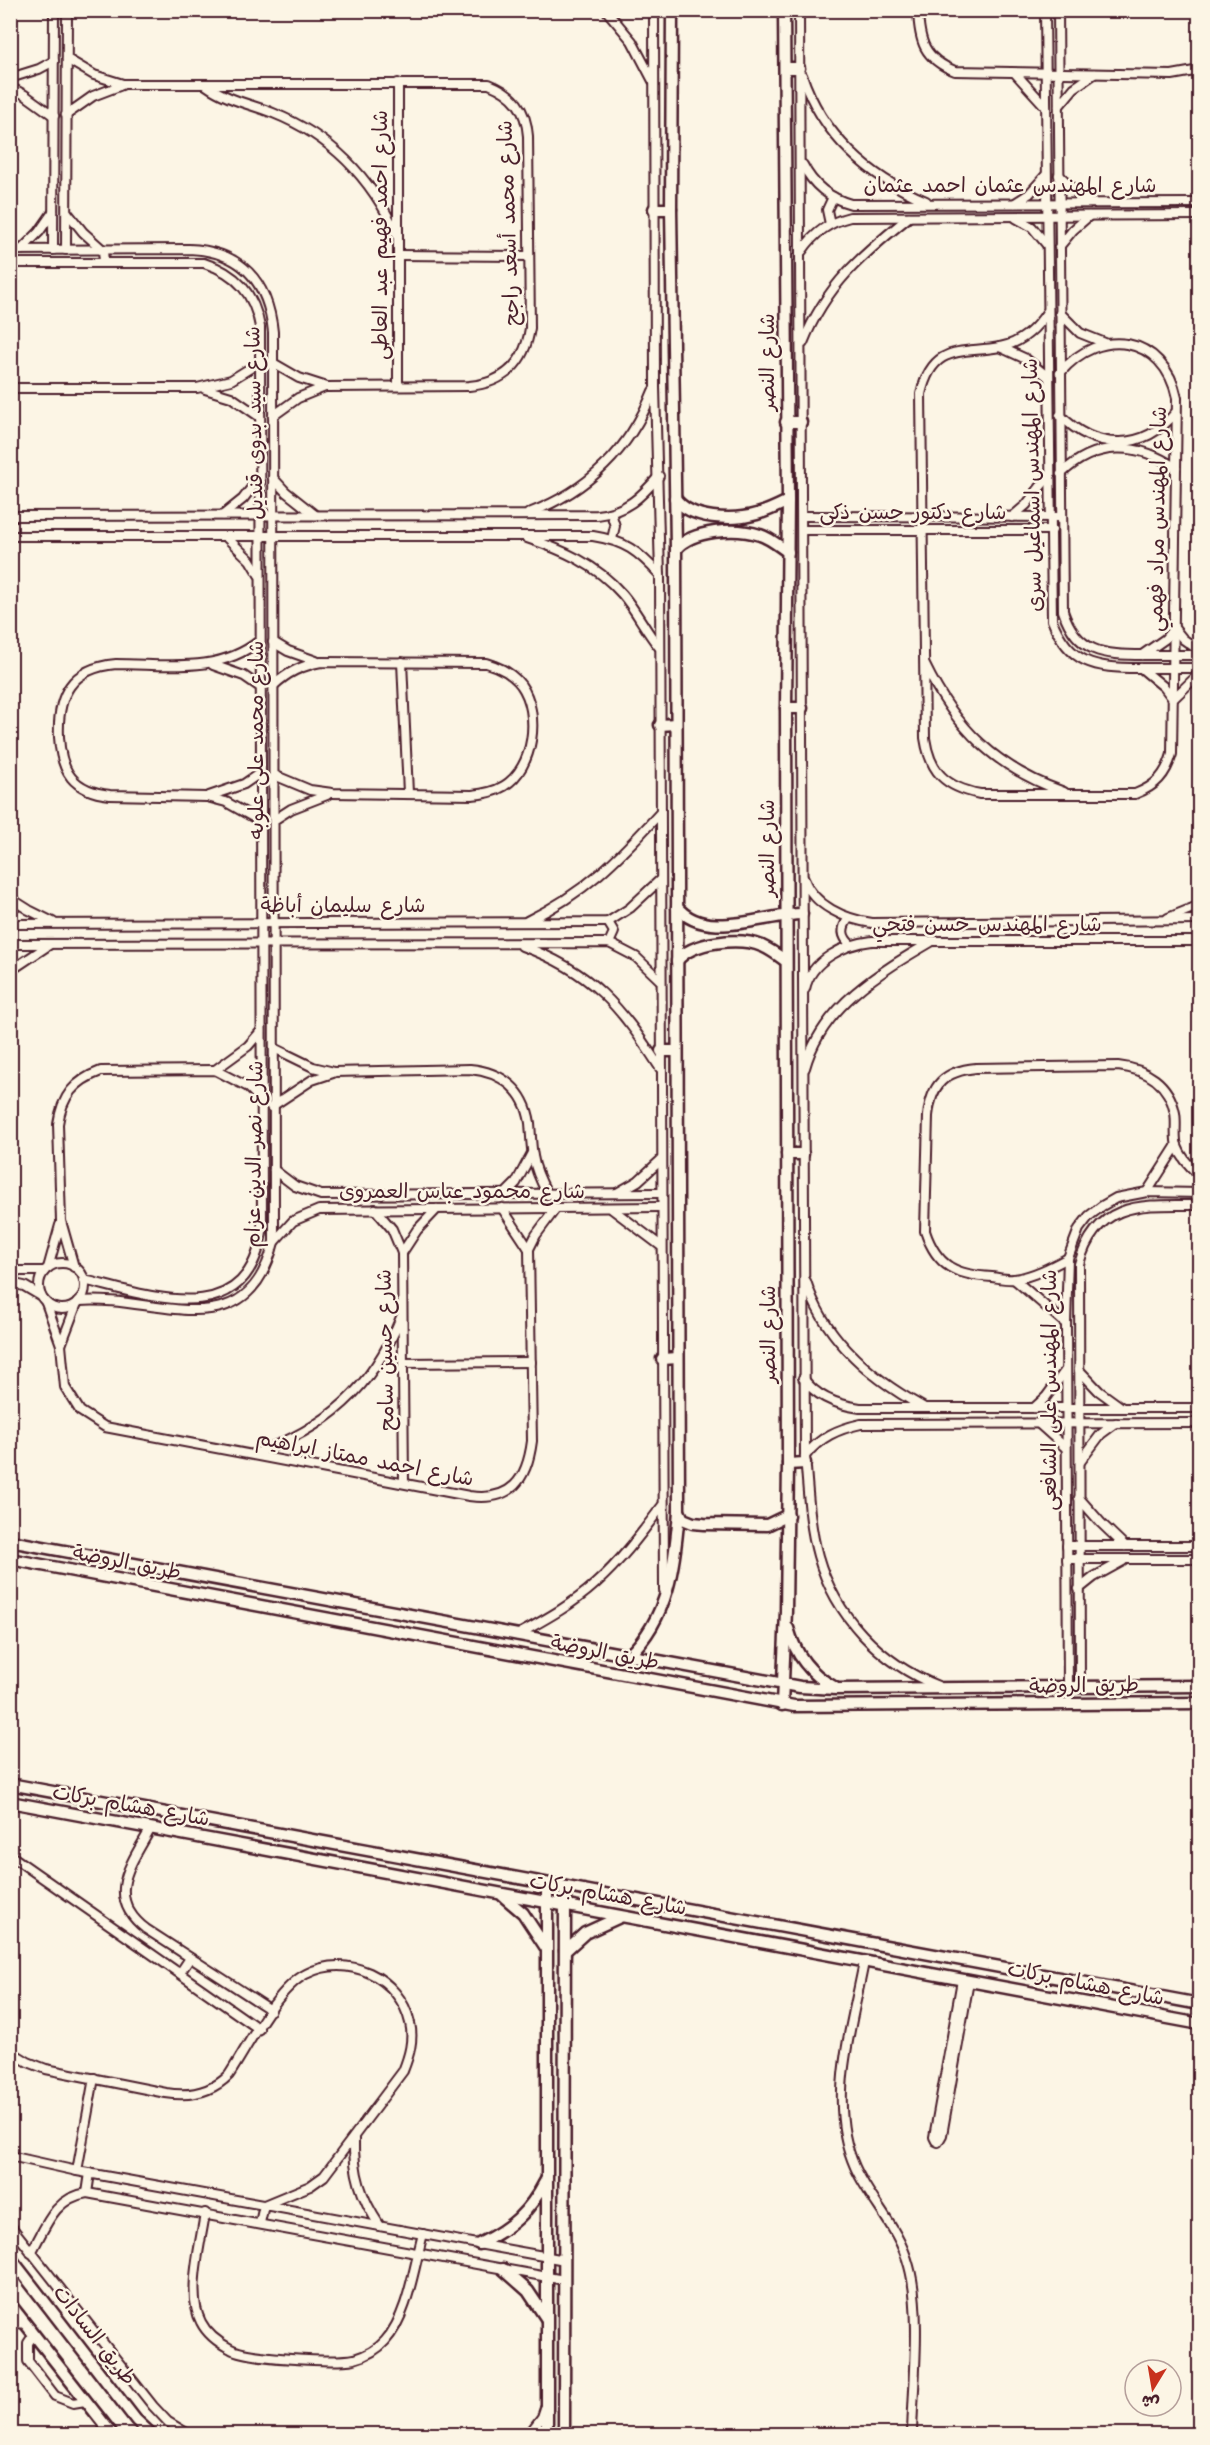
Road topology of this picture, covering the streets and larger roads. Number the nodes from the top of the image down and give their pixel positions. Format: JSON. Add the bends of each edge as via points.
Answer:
{"nodes":[{"id":1,"x":54,"y":10,"type":"edge"},
{"id":2,"x":67,"y":10,"type":"edge"},
{"id":3,"x":606,"y":10,"type":"edge"},
{"id":4,"x":654,"y":10,"type":"edge"},
{"id":5,"x":672,"y":10,"type":"edge"},
{"id":6,"x":784,"y":10,"type":"edge"},
{"id":7,"x":799,"y":10,"type":"edge"},
{"id":8,"x":918,"y":10,"type":"edge"},
{"id":9,"x":1046,"y":10,"type":"edge"},
{"id":10,"x":1058,"y":10,"type":"edge"},
{"id":11,"x":67,"y":59,"type":"junction"},
{"id":12,"x":54,"y":61,"type":"junction"},
{"id":13,"x":785,"y":68,"type":"junction"},
{"id":14,"x":799,"y":69,"type":"junction"},
{"id":15,"x":1200,"y":70,"type":"edge"},
{"id":16,"x":1015,"y":73,"type":"junction"},
{"id":17,"x":1046,"y":73,"type":"junction"},
{"id":18,"x":1058,"y":73,"type":"junction"},
{"id":19,"x":1094,"y":74,"type":"junction"},
{"id":20,"x":10,"y":78,"type":"edge"},
{"id":21,"x":398,"y":83,"type":"junction"},
{"id":22,"x":123,"y":84,"type":"junction"},
{"id":23,"x":205,"y":84,"type":"junction"},
{"id":24,"x":654,"y":84,"type":"junction"},
{"id":25,"x":10,"y":87,"type":"edge"},
{"id":26,"x":1046,"y":107,"type":"junction"},
{"id":27,"x":1058,"y":107,"type":"junction"},
{"id":28,"x":66,"y":115,"type":"junction"},
{"id":29,"x":54,"y":116,"type":"junction"},
{"id":30,"x":801,"y":162,"type":"junction"},
{"id":31,"x":1047,"y":174,"type":"junction"},
{"id":32,"x":1059,"y":174,"type":"junction"},
{"id":33,"x":833,"y":197,"type":"junction"},
{"id":34,"x":930,"y":203,"type":"junction"},
{"id":35,"x":1014,"y":203,"type":"junction"},
{"id":36,"x":1047,"y":203,"type":"junction"},
{"id":37,"x":1059,"y":203,"type":"junction"},
{"id":38,"x":1088,"y":203,"type":"junction"},
{"id":39,"x":1200,"y":203,"type":"edge"},
{"id":40,"x":654,"y":208,"type":"junction"},
{"id":41,"x":671,"y":209,"type":"junction"},
{"id":42,"x":54,"y":210,"type":"junction"},
{"id":43,"x":66,"y":210,"type":"junction"},
{"id":44,"x":1200,"y":215,"type":"edge"},
{"id":45,"x":1047,"y":216,"type":"junction"},
{"id":46,"x":1059,"y":216,"type":"junction"},
{"id":47,"x":1089,"y":216,"type":"junction"},
{"id":48,"x":909,"y":217,"type":"junction"},
{"id":49,"x":1012,"y":217,"type":"junction"},
{"id":50,"x":830,"y":224,"type":"junction"},
{"id":51,"x":398,"y":238,"type":"junction"},
{"id":52,"x":1047,"y":245,"type":"junction"},
{"id":53,"x":1059,"y":247,"type":"junction"},
{"id":54,"x":10,"y":250,"type":"edge"},
{"id":55,"x":21,"y":250,"type":"junction"},
{"id":56,"x":54,"y":250,"type":"junction"},
{"id":57,"x":66,"y":250,"type":"junction"},
{"id":58,"x":103,"y":250,"type":"junction"},
{"id":59,"x":801,"y":253,"type":"junction"},
{"id":60,"x":398,"y":255,"type":"junction"},
{"id":61,"x":529,"y":256,"type":"junction"},
{"id":62,"x":104,"y":262,"type":"junction"},
{"id":63,"x":10,"y":263,"type":"edge"},
{"id":64,"x":1047,"y":312,"type":"junction"},
{"id":65,"x":1060,"y":313,"type":"junction"},
{"id":66,"x":1107,"y":344,"type":"junction"},
{"id":67,"x":801,"y":347,"type":"junction"},
{"id":68,"x":1000,"y":347,"type":"junction"},
{"id":69,"x":260,"y":362,"type":"junction"},
{"id":70,"x":273,"y":363,"type":"junction"},
{"id":71,"x":1060,"y":373,"type":"junction"},
{"id":72,"x":1048,"y":377,"type":"junction"},
{"id":73,"x":398,"y":386,"type":"junction"},
{"id":74,"x":327,"y":387,"type":"junction"},
{"id":75,"x":655,"y":387,"type":"junction"},
{"id":76,"x":10,"y":388,"type":"edge"},
{"id":77,"x":197,"y":388,"type":"junction"},
{"id":78,"x":1176,"y":412,"type":"junction"},
{"id":79,"x":1060,"y":415,"type":"junction"},
{"id":80,"x":273,"y":416,"type":"junction"},
{"id":81,"x":260,"y":417,"type":"junction"},
{"id":82,"x":786,"y":422,"type":"junction"},
{"id":83,"x":801,"y":422,"type":"junction"},
{"id":84,"x":1117,"y":445,"type":"junction"},
{"id":85,"x":1176,"y":468,"type":"junction"},
{"id":86,"x":1061,"y":474,"type":"junction"},
{"id":87,"x":659,"y":476,"type":"junction"},
{"id":88,"x":1049,"y":476,"type":"junction"},
{"id":89,"x":259,"y":478,"type":"junction"},
{"id":90,"x":273,"y":478,"type":"junction"},
{"id":91,"x":675,"y":498,"type":"junction"},
{"id":92,"x":788,"y":501,"type":"junction"},
{"id":93,"x":611,"y":513,"type":"junction"},
{"id":94,"x":273,"y":515,"type":"junction"},
{"id":95,"x":316,"y":515,"type":"junction"},
{"id":96,"x":523,"y":515,"type":"junction"},
{"id":97,"x":10,"y":516,"type":"edge"},
{"id":98,"x":223,"y":516,"type":"junction"},
{"id":99,"x":259,"y":516,"type":"junction"},
{"id":100,"x":802,"y":516,"type":"junction"},
{"id":101,"x":923,"y":516,"type":"junction"},
{"id":102,"x":1012,"y":517,"type":"junction"},
{"id":103,"x":1049,"y":517,"type":"junction"},
{"id":104,"x":1061,"y":517,"type":"junction"},
{"id":105,"x":802,"y":530,"type":"junction"},
{"id":106,"x":924,"y":530,"type":"junction"},
{"id":107,"x":1049,"y":530,"type":"junction"},
{"id":108,"x":1061,"y":530,"type":"junction"},
{"id":109,"x":10,"y":536,"type":"edge"},
{"id":110,"x":225,"y":536,"type":"junction"},
{"id":111,"x":259,"y":536,"type":"junction"},
{"id":112,"x":273,"y":536,"type":"junction"},
{"id":113,"x":519,"y":536,"type":"junction"},
{"id":114,"x":612,"y":539,"type":"junction"},
{"id":115,"x":676,"y":549,"type":"junction"},
{"id":116,"x":788,"y":552,"type":"junction"},
{"id":117,"x":259,"y":575,"type":"junction"},
{"id":118,"x":660,"y":575,"type":"junction"},
{"id":119,"x":1174,"y":628,"type":"junction"},
{"id":120,"x":259,"y":641,"type":"junction"},
{"id":121,"x":273,"y":642,"type":"junction"},
{"id":122,"x":660,"y":647,"type":"junction"},
{"id":123,"x":1200,"y":653,"type":"edge"},
{"id":124,"x":1140,"y":655,"type":"junction"},
{"id":125,"x":1174,"y":656,"type":"junction"},
{"id":126,"x":321,"y":662,"type":"junction"},
{"id":127,"x":402,"y":662,"type":"junction"},
{"id":128,"x":924,"y":663,"type":"junction"},
{"id":129,"x":208,"y":664,"type":"junction"},
{"id":130,"x":1141,"y":668,"type":"junction"},
{"id":131,"x":1174,"y":668,"type":"junction"},
{"id":132,"x":1200,"y":668,"type":"edge"},
{"id":133,"x":1200,"y":673,"type":"edge"},
{"id":134,"x":273,"y":686,"type":"junction"},
{"id":135,"x":260,"y":687,"type":"junction"},
{"id":136,"x":1173,"y":699,"type":"junction"},
{"id":137,"x":786,"y":708,"type":"junction"},
{"id":138,"x":802,"y":708,"type":"junction"},
{"id":139,"x":676,"y":724,"type":"junction"},
{"id":140,"x":660,"y":725,"type":"junction"},
{"id":141,"x":260,"y":773,"type":"junction"},
{"id":142,"x":274,"y":775,"type":"junction"},
{"id":143,"x":408,"y":793,"type":"junction"},
{"id":144,"x":332,"y":794,"type":"junction"},
{"id":145,"x":1071,"y":795,"type":"junction"},
{"id":146,"x":207,"y":797,"type":"junction"},
{"id":147,"x":660,"y":813,"type":"junction"},
{"id":148,"x":274,"y":820,"type":"junction"},
{"id":149,"x":260,"y":821,"type":"junction"},
{"id":150,"x":802,"y":873,"type":"junction"},
{"id":151,"x":660,"y":880,"type":"junction"},
{"id":152,"x":10,"y":898,"type":"edge"},
{"id":153,"x":1200,"y":905,"type":"edge"},
{"id":154,"x":677,"y":907,"type":"junction"},
{"id":155,"x":786,"y":914,"type":"junction"},
{"id":156,"x":802,"y":914,"type":"junction"},
{"id":157,"x":849,"y":918,"type":"junction"},
{"id":158,"x":1160,"y":920,"type":"junction"},
{"id":159,"x":1200,"y":920,"type":"edge"},
{"id":160,"x":522,"y":922,"type":"junction"},
{"id":161,"x":608,"y":922,"type":"junction"},
{"id":162,"x":57,"y":923,"type":"junction"},
{"id":163,"x":261,"y":923,"type":"junction"},
{"id":164,"x":274,"y":923,"type":"junction"},
{"id":165,"x":10,"y":924,"type":"edge"},
{"id":166,"x":1200,"y":941,"type":"edge"},
{"id":167,"x":932,"y":942,"type":"junction"},
{"id":168,"x":515,"y":943,"type":"junction"},
{"id":169,"x":609,"y":943,"type":"junction"},
{"id":170,"x":10,"y":944,"type":"edge"},
{"id":171,"x":51,"y":944,"type":"junction"},
{"id":172,"x":261,"y":944,"type":"junction"},
{"id":173,"x":274,"y":944,"type":"junction"},
{"id":174,"x":851,"y":945,"type":"junction"},
{"id":175,"x":677,"y":961,"type":"junction"},
{"id":176,"x":786,"y":961,"type":"junction"},
{"id":177,"x":10,"y":970,"type":"edge"},
{"id":178,"x":660,"y":980,"type":"junction"},
{"id":179,"x":803,"y":999,"type":"junction"},
{"id":180,"x":261,"y":1031,"type":"junction"},
{"id":181,"x":274,"y":1048,"type":"junction"},
{"id":182,"x":661,"y":1051,"type":"junction"},
{"id":183,"x":677,"y":1051,"type":"junction"},
{"id":184,"x":660,"y":1068,"type":"junction"},
{"id":185,"x":215,"y":1070,"type":"junction"},
{"id":186,"x":334,"y":1072,"type":"junction"},
{"id":187,"x":803,"y":1084,"type":"junction"},
{"id":188,"x":262,"y":1103,"type":"junction"},
{"id":189,"x":274,"y":1107,"type":"junction"},
{"id":190,"x":1177,"y":1145,"type":"junction"},
{"id":191,"x":532,"y":1153,"type":"junction"},
{"id":192,"x":787,"y":1154,"type":"junction"},
{"id":193,"x":803,"y":1154,"type":"junction"},
{"id":194,"x":661,"y":1160,"type":"junction"},
{"id":195,"x":274,"y":1170,"type":"junction"},
{"id":196,"x":1200,"y":1176,"type":"edge"},
{"id":197,"x":1147,"y":1192,"type":"junction"},
{"id":198,"x":661,"y":1193,"type":"junction"},
{"id":199,"x":1200,"y":1193,"type":"edge"},
{"id":200,"x":504,"y":1195,"type":"junction"},
{"id":201,"x":548,"y":1195,"type":"junction"},
{"id":202,"x":613,"y":1195,"type":"junction"},
{"id":203,"x":321,"y":1196,"type":"junction"},
{"id":204,"x":1200,"y":1205,"type":"edge"},
{"id":205,"x":661,"y":1207,"type":"junction"},
{"id":206,"x":502,"y":1208,"type":"junction"},
{"id":207,"x":556,"y":1208,"type":"junction"},
{"id":208,"x":611,"y":1208,"type":"junction"},
{"id":209,"x":375,"y":1209,"type":"junction"},
{"id":210,"x":437,"y":1209,"type":"junction"},
{"id":211,"x":319,"y":1210,"type":"junction"},
{"id":212,"x":61,"y":1221,"type":"junction"},
{"id":213,"x":274,"y":1242,"type":"junction"},
{"id":214,"x":661,"y":1246,"type":"junction"},
{"id":215,"x":529,"y":1249,"type":"junction"},
{"id":216,"x":402,"y":1253,"type":"junction"},
{"id":217,"x":1068,"y":1258,"type":"junction"},
{"id":218,"x":74,"y":1267,"type":"junction"},
{"id":219,"x":46,"y":1270,"type":"junction"},
{"id":220,"x":10,"y":1271,"type":"edge"},
{"id":221,"x":803,"y":1272,"type":"junction"},
{"id":222,"x":1014,"y":1279,"type":"junction"},
{"id":223,"x":84,"y":1280,"type":"junction"},
{"id":224,"x":10,"y":1283,"type":"edge"},
{"id":225,"x":44,"y":1300,"type":"junction"},
{"id":226,"x":78,"y":1302,"type":"junction"},
{"id":227,"x":402,"y":1312,"type":"junction"},
{"id":228,"x":1066,"y":1324,"type":"junction"},
{"id":229,"x":61,"y":1345,"type":"junction"},
{"id":230,"x":678,"y":1358,"type":"junction"},
{"id":231,"x":662,"y":1359,"type":"junction"},
{"id":232,"x":531,"y":1362,"type":"junction"},
{"id":233,"x":403,"y":1364,"type":"junction"},
{"id":234,"x":1066,"y":1369,"type":"junction"},
{"id":235,"x":1079,"y":1370,"type":"junction"},
{"id":236,"x":803,"y":1377,"type":"junction"},
{"id":237,"x":924,"y":1408,"type":"junction"},
{"id":238,"x":1034,"y":1408,"type":"junction"},
{"id":239,"x":1066,"y":1408,"type":"junction"},
{"id":240,"x":1079,"y":1408,"type":"junction"},
{"id":241,"x":1123,"y":1408,"type":"junction"},
{"id":242,"x":1200,"y":1408,"type":"edge"},
{"id":243,"x":1038,"y":1423,"type":"junction"},
{"id":244,"x":1066,"y":1423,"type":"junction"},
{"id":245,"x":1079,"y":1423,"type":"junction"},
{"id":246,"x":1116,"y":1423,"type":"junction"},
{"id":247,"x":1200,"y":1423,"type":"edge"},
{"id":248,"x":1066,"y":1448,"type":"junction"},
{"id":249,"x":252,"y":1455,"type":"junction"},
{"id":250,"x":805,"y":1459,"type":"junction"},
{"id":251,"x":1079,"y":1463,"type":"junction"},
{"id":252,"x":788,"y":1464,"type":"junction"},
{"id":253,"x":404,"y":1483,"type":"junction"},
{"id":254,"x":1079,"y":1498,"type":"junction"},
{"id":255,"x":662,"y":1506,"type":"junction"},
{"id":256,"x":679,"y":1511,"type":"junction"},
{"id":257,"x":788,"y":1515,"type":"junction"},
{"id":258,"x":10,"y":1541,"type":"edge"},
{"id":259,"x":1067,"y":1546,"type":"junction"},
{"id":260,"x":1080,"y":1546,"type":"junction"},
{"id":261,"x":1125,"y":1546,"type":"junction"},
{"id":262,"x":1200,"y":1546,"type":"edge"},
{"id":263,"x":10,"y":1559,"type":"edge"},
{"id":264,"x":1067,"y":1559,"type":"junction"},
{"id":265,"x":1080,"y":1559,"type":"junction"},
{"id":266,"x":1126,"y":1559,"type":"junction"},
{"id":267,"x":1200,"y":1559,"type":"edge"},
{"id":268,"x":235,"y":1583,"type":"junction"},
{"id":269,"x":1079,"y":1589,"type":"junction"},
{"id":270,"x":274,"y":1590,"type":"junction"},
{"id":271,"x":664,"y":1600,"type":"junction"},
{"id":272,"x":233,"y":1601,"type":"junction"},
{"id":273,"x":271,"y":1609,"type":"junction"},
{"id":274,"x":786,"y":1611,"type":"junction"},
{"id":275,"x":516,"y":1635,"type":"junction"},
{"id":276,"x":628,"y":1656,"type":"junction"},
{"id":277,"x":686,"y":1667,"type":"junction"},
{"id":278,"x":784,"y":1685,"type":"junction"},
{"id":279,"x":1080,"y":1686,"type":"junction"},
{"id":280,"x":1200,"y":1686,"type":"edge"},
{"id":281,"x":682,"y":1687,"type":"junction"},
{"id":282,"x":1068,"y":1687,"type":"junction"},
{"id":283,"x":942,"y":1688,"type":"junction"},
{"id":284,"x":836,"y":1689,"type":"junction"},
{"id":285,"x":1200,"y":1703,"type":"edge"},
{"id":286,"x":782,"y":1705,"type":"junction"},
{"id":287,"x":10,"y":1784,"type":"edge"},
{"id":288,"x":10,"y":1802,"type":"edge"},
{"id":289,"x":219,"y":1822,"type":"junction"},
{"id":290,"x":150,"y":1828,"type":"junction"},
{"id":291,"x":216,"y":1840,"type":"junction"},
{"id":292,"x":10,"y":1856,"type":"edge"},
{"id":293,"x":547,"y":1884,"type":"junction"},
{"id":294,"x":565,"y":1887,"type":"junction"},
{"id":295,"x":500,"y":1894,"type":"junction"},
{"id":296,"x":547,"y":1903,"type":"junction"},
{"id":297,"x":565,"y":1906,"type":"junction"},
{"id":298,"x":621,"y":1916,"type":"junction"},
{"id":299,"x":830,"y":1936,"type":"junction"},
{"id":300,"x":547,"y":1950,"type":"junction"},
{"id":301,"x":565,"y":1951,"type":"junction"},
{"id":302,"x":826,"y":1954,"type":"junction"},
{"id":303,"x":190,"y":1958,"type":"junction"},
{"id":304,"x":864,"y":1962,"type":"junction"},
{"id":305,"x":180,"y":1973,"type":"junction"},
{"id":306,"x":966,"y":1980,"type":"junction"},
{"id":307,"x":1072,"y":1980,"type":"junction"},
{"id":308,"x":1070,"y":2000,"type":"junction"},
{"id":309,"x":1200,"y":2004,"type":"edge"},
{"id":310,"x":271,"y":2010,"type":"junction"},
{"id":311,"x":1200,"y":2024,"type":"edge"},
{"id":312,"x":259,"y":2028,"type":"junction"},
{"id":313,"x":10,"y":2051,"type":"edge"},
{"id":314,"x":94,"y":2078,"type":"junction"},
{"id":315,"x":354,"y":2139,"type":"junction"},
{"id":316,"x":10,"y":2157,"type":"edge"},
{"id":317,"x":77,"y":2171,"type":"junction"},
{"id":318,"x":90,"y":2173,"type":"junction"},
{"id":319,"x":547,"y":2177,"type":"junction"},
{"id":320,"x":87,"y":2193,"type":"junction"},
{"id":321,"x":264,"y":2205,"type":"junction"},
{"id":322,"x":205,"y":2213,"type":"junction"},
{"id":323,"x":260,"y":2223,"type":"junction"},
{"id":324,"x":10,"y":2225,"type":"edge"},
{"id":325,"x":380,"y":2226,"type":"junction"},
{"id":326,"x":423,"y":2234,"type":"junction"},
{"id":327,"x":479,"y":2244,"type":"junction"},
{"id":328,"x":417,"y":2252,"type":"junction"},
{"id":329,"x":31,"y":2253,"type":"junction"},
{"id":330,"x":547,"y":2256,"type":"junction"},
{"id":331,"x":10,"y":2257,"type":"edge"},
{"id":332,"x":565,"y":2260,"type":"junction"},
{"id":333,"x":503,"y":2269,"type":"junction"},
{"id":334,"x":547,"y":2277,"type":"junction"},
{"id":335,"x":564,"y":2280,"type":"junction"},
{"id":336,"x":10,"y":2304,"type":"edge"},
{"id":337,"x":547,"y":2319,"type":"junction"},
{"id":338,"x":10,"y":2322,"type":"edge"},
{"id":339,"x":26,"y":2324,"type":"junction"},
{"id":340,"x":34,"y":2334,"type":"junction"},
{"id":341,"x":86,"y":2401,"type":"junction"},
{"id":342,"x":547,"y":2401,"type":"junction"},
{"id":343,"x":564,"y":2422,"type":"junction"},
{"id":344,"x":112,"y":2434,"type":"edge"},
{"id":345,"x":151,"y":2434,"type":"edge"},
{"id":346,"x":188,"y":2434,"type":"edge"},
{"id":347,"x":529,"y":2434,"type":"edge"},
{"id":348,"x":547,"y":2434,"type":"edge"},
{"id":349,"x":564,"y":2434,"type":"edge"},
{"id":350,"x":572,"y":2434,"type":"edge"},
{"id":351,"x":912,"y":2434,"type":"edge"}],
"edges":[{"from":1,"to":12,"type":"street"},
{"from":2,"to":11,"type":"street"},
{"from":3,"to":24,"type":"street","via":[[632,41]]},
{"from":4,"to":24,"type":"street"},
{"from":5,"to":41,"type":"street"},
{"from":6,"to":13,"type":"street","name":"شارع النصر"},
{"from":7,"to":14,"type":"street"},
{"from":8,"to":16,"type":"street","via":[[921,39],[930,55],[944,67],[967,72]]},
{"from":9,"to":17,"type":"street","name":"شارع المهندس اسماعيل سرى"},
{"from":10,"to":18,"type":"street","name":"شارع المهندس اسماعيل سرى"},
{"from":11,"to":22,"type":"street","name":"شارع محمد أسعد راجح","via":[[94,75]]},
{"from":11,"to":28,"type":"street"},
{"from":12,"to":20,"type":"street"},
{"from":12,"to":29,"type":"street"},
{"from":13,"to":14,"type":"street"},
{"from":13,"to":82,"type":"street","name":"شارع النصر"},
{"from":14,"to":30,"type":"street"},
{"from":14,"to":34,"type":"street","via":[[822,118],[845,147],[880,178]]},
{"from":15,"to":19,"type":"street","via":[[1172,75]]},
{"from":16,"to":17,"type":"street"},
{"from":16,"to":26,"type":"street"},
{"from":17,"to":18,"type":"street"},
{"from":17,"to":26,"type":"street","name":"شارع المهندس اسماعيل سرى"},
{"from":18,"to":19,"type":"street"},
{"from":18,"to":27,"type":"street","name":"شارع المهندس اسماعيل سرى"},
{"from":19,"to":27,"type":"street","via":[[1074,88]]},
{"from":21,"to":23,"type":"street","name":"شارع محمد أسعد راجح"},
{"from":21,"to":51,"type":"street","name":"شارع احمد فهيم عبد العاطى"},
{"from":21,"to":61,"type":"street","name":"شارع محمد أسعد راجح","via":[[489,84],[514,98],[527,122]]},
{"from":22,"to":23,"type":"street","name":"شارع محمد أسعد راجح"},
{"from":22,"to":28,"type":"street","name":"شارع محمد أسعد راجح","via":[[93,96]]},
{"from":23,"to":51,"type":"street","via":[[232,100],[296,123],[339,152],[374,192]]},
{"from":24,"to":40,"type":"street"},
{"from":25,"to":29,"type":"street"},
{"from":26,"to":31,"type":"street","name":"شارع المهندس اسماعيل سرى"},
{"from":27,"to":32,"type":"street","name":"شارع المهندس اسماعيل سرى"},
{"from":28,"to":43,"type":"street"},
{"from":29,"to":42,"type":"street"},
{"from":30,"to":33,"type":"street","name":"شارع المهندس عثمان احمد عثمان","via":[[818,186]]},
{"from":30,"to":59,"type":"street"},
{"from":31,"to":35,"type":"street","via":[[1029,194]]},
{"from":31,"to":36,"type":"street","name":"شارع المهندس اسماعيل سرى"},
{"from":32,"to":37,"type":"street","name":"شارع المهندس اسماعيل سرى"},
{"from":32,"to":38,"type":"street"},
{"from":33,"to":34,"type":"street","name":"شارع المهندس عثمان احمد عثمان","via":[[851,204]]},
{"from":33,"to":50,"type":"street","via":[[827,210]]},
{"from":34,"to":35,"type":"street","name":"شارع المهندس عثمان احمد عثمان"},
{"from":35,"to":36,"type":"street","name":"شارع المهندس عثمان احمد عثمان"},
{"from":36,"to":37,"type":"street","name":"شارع المهندس عثمان احمد عثمان"},
{"from":36,"to":45,"type":"street","name":"شارع المهندس اسماعيل سرى"},
{"from":37,"to":38,"type":"street","name":"شارع المهندس عثمان احمد عثمان"},
{"from":37,"to":46,"type":"street","name":"شارع المهندس اسماعيل سرى"},
{"from":38,"to":39,"type":"street","name":"شارع المهندس عثمان احمد عثمان"},
{"from":40,"to":41,"type":"street"},
{"from":40,"to":75,"type":"street"},
{"from":41,"to":91,"type":"street"},
{"from":42,"to":55,"type":"street"},
{"from":42,"to":56,"type":"street"},
{"from":43,"to":57,"type":"street"},
{"from":43,"to":58,"type":"street","via":[[82,232]]},
{"from":44,"to":47,"type":"street","name":"شارع المهندس عثمان احمد عثمان"},
{"from":45,"to":46,"type":"street","name":"شارع المهندس عثمان احمد عثمان"},
{"from":45,"to":49,"type":"street","name":"شارع المهندس عثمان احمد عثمان"},
{"from":45,"to":52,"type":"street","name":"شارع المهندس اسماعيل سرى"},
{"from":46,"to":47,"type":"street","name":"شارع المهندس عثمان احمد عثمان"},
{"from":46,"to":53,"type":"street","name":"شارع المهندس اسماعيل سرى"},
{"from":47,"to":53,"type":"street"},
{"from":48,"to":49,"type":"street","name":"شارع المهندس عثمان احمد عثمان"},
{"from":48,"to":50,"type":"street","name":"شارع المهندس عثمان احمد عثمان","via":[[850,218]]},
{"from":48,"to":67,"type":"street","via":[[844,273],[819,308]]},
{"from":49,"to":52,"type":"street","via":[[1032,227]]},
{"from":50,"to":59,"type":"street","name":"شارع المهندس عثمان احمد عثمان"},
{"from":51,"to":60,"type":"street","name":"شارع احمد فهيم عبد العاطى"},
{"from":52,"to":64,"type":"street","name":"شارع المهندس اسماعيل سرى"},
{"from":53,"to":65,"type":"street","name":"شارع المهندس اسماعيل سرى"},
{"from":54,"to":55,"type":"street","name":"شارع سيد بدوى قنديل"},
{"from":55,"to":56,"type":"street","name":"شارع سيد بدوى قنديل"},
{"from":56,"to":57,"type":"street","name":"شارع سيد بدوى قنديل"},
{"from":57,"to":58,"type":"street","name":"شارع سيد بدوى قنديل"},
{"from":58,"to":62,"type":"street"},
{"from":58,"to":70,"type":"street","name":"شارع سيد بدوى قنديل","via":[[203,250],[230,258],[253,276],[267,300]]},
{"from":59,"to":67,"type":"street"},
{"from":60,"to":61,"type":"street"},
{"from":60,"to":73,"type":"street","name":"شارع احمد فهيم عبد العاطى"},
{"from":61,"to":73,"type":"street","name":"شارع محمد أسعد راجح","via":[[528,343],[512,370],[485,385]]},
{"from":62,"to":63,"type":"street","name":"شارع سيد بدوى قنديل"},
{"from":62,"to":69,"type":"street","name":"شارع سيد بدوى قنديل","via":[[204,263],[231,275],[251,298],[257,312]]},
{"from":64,"to":68,"type":"street","via":[[1032,331]]},
{"from":64,"to":72,"type":"street","name":"شارع المهندس اسماعيل سرى"},
{"from":65,"to":66,"type":"street","name":"شارع المهندس مراد فهمي","via":[[1080,333]]},
{"from":65,"to":71,"type":"street","name":"شارع المهندس اسماعيل سرى"},
{"from":66,"to":71,"type":"street","name":"شارع المهندس مراد فهمي","via":[[1080,353]]},
{"from":66,"to":78,"type":"street","name":"شارع المهندس مراد فهمي","via":[[1135,346],[1159,360],[1174,384]]},
{"from":67,"to":83,"type":"street"},
{"from":68,"to":72,"type":"street","via":[[1026,359]]},
{"from":68,"to":101,"type":"street","via":[[954,352],[936,364],[924,383]]},
{"from":69,"to":77,"type":"street","via":[[231,380]]},
{"from":69,"to":81,"type":"street","name":"شارع سيد بدوى قنديل"},
{"from":70,"to":74,"type":"street","name":"شارع محمد أسعد راجح","via":[[298,378]]},
{"from":70,"to":80,"type":"street","name":"شارع سيد بدوى قنديل"},
{"from":71,"to":79,"type":"street","name":"شارع المهندس اسماعيل سرى"},
{"from":72,"to":88,"type":"street","name":"شارع المهندس اسماعيل سرى"},
{"from":73,"to":74,"type":"street","name":"شارع محمد أسعد راجح"},
{"from":74,"to":80,"type":"street","name":"شارع محمد أسعد راجح","via":[[298,398]]},
{"from":75,"to":87,"type":"street"},
{"from":75,"to":96,"type":"street","via":[[635,430],[604,467],[567,496]]},
{"from":76,"to":77,"type":"street"},
{"from":77,"to":81,"type":"street","via":[[231,397]]},
{"from":78,"to":84,"type":"street","via":[[1151,435]]},
{"from":78,"to":85,"type":"street","name":"شارع المهندس مراد فهمي"},
{"from":79,"to":84,"type":"street","via":[[1085,435]]},
{"from":79,"to":86,"type":"street","name":"شارع المهندس اسماعيل سرى"},
{"from":80,"to":90,"type":"street","name":"شارع سيد بدوى قنديل"},
{"from":81,"to":89,"type":"street","name":"شارع سيد بدوى قنديل"},
{"from":82,"to":83,"type":"street"},
{"from":82,"to":92,"type":"street","name":"شارع النصر"},
{"from":83,"to":100,"type":"street"},
{"from":84,"to":85,"type":"street","via":[[1148,452]]},
{"from":84,"to":86,"type":"street","via":[[1086,455]]},
{"from":85,"to":119,"type":"street","name":"شارع المهندس مراد فهمي"},
{"from":86,"to":104,"type":"street","name":"شارع المهندس اسماعيل سرى"},
{"from":87,"to":93,"type":"street","via":[[629,506]]},
{"from":87,"to":118,"type":"street"},
{"from":88,"to":102,"type":"street"},
{"from":88,"to":103,"type":"street","name":"شارع المهندس اسماعيل سرى"},
{"from":89,"to":98,"type":"street"},
{"from":89,"to":99,"type":"street","name":"شارع سيد بدوى قنديل"},
{"from":90,"to":94,"type":"street","name":"شارع سيد بدوى قنديل"},
{"from":90,"to":95,"type":"street"},
{"from":91,"to":92,"type":"street","via":[[681,507],[706,516],[751,515]]},
{"from":91,"to":115,"type":"street"},
{"from":92,"to":116,"type":"street","name":"شارع النصر"},
{"from":93,"to":96,"type":"street"},
{"from":93,"to":114,"type":"street","via":[[615,526]]},
{"from":94,"to":95,"type":"street"},
{"from":94,"to":99,"type":"street"},
{"from":94,"to":112,"type":"street","name":"شارع سيد بدوى قنديل"},
{"from":95,"to":96,"type":"street"},
{"from":97,"to":98,"type":"street"},
{"from":98,"to":99,"type":"street"},
{"from":99,"to":111,"type":"street","name":"شارع سيد بدوى قنديل"},
{"from":100,"to":101,"type":"street","name":"شارع دكتور حسن ذكى"},
{"from":100,"to":105,"type":"street"},
{"from":101,"to":102,"type":"street","name":"شارع دكتور حسن ذكى"},
{"from":101,"to":106,"type":"street","name":"شارع المهندس مراد فهمي"},
{"from":102,"to":103,"type":"street","name":"شارع دكتور حسن ذكى"},
{"from":103,"to":104,"type":"street","name":"شارع دكتور حسن ذكى"},
{"from":103,"to":107,"type":"street","name":"شارع المهندس اسماعيل سرى"},
{"from":104,"to":108,"type":"street","name":"شارع المهندس اسماعيل سرى"},
{"from":105,"to":106,"type":"street","name":"شارع دكتور حسن ذكى"},
{"from":105,"to":138,"type":"street"},
{"from":106,"to":107,"type":"street","name":"شارع دكتور حسن ذكى"},
{"from":106,"to":128,"type":"street","name":"شارع المهندس مراد فهمي"},
{"from":107,"to":108,"type":"street","name":"شارع دكتور حسن ذكى"},
{"from":107,"to":130,"type":"street","name":"شارع المهندس اسماعيل سرى","via":[[1050,604],[1058,635],[1067,648],[1095,665]]},
{"from":108,"to":124,"type":"street","name":"شارع المهندس اسماعيل سرى","via":[[1061,596],[1067,624],[1076,637],[1100,652]]},
{"from":109,"to":110,"type":"street"},
{"from":110,"to":111,"type":"street"},
{"from":110,"to":117,"type":"street","via":[[250,560]]},
{"from":111,"to":112,"type":"street"},
{"from":111,"to":117,"type":"street","name":"شارع محمد على علوبه"},
{"from":112,"to":113,"type":"street"},
{"from":112,"to":121,"type":"street","name":"شارع محمد على علوبه"},
{"from":113,"to":114,"type":"street"},
{"from":113,"to":122,"type":"street","via":[[566,552],[605,577]]},
{"from":114,"to":118,"type":"street","via":[[630,547]]},
{"from":115,"to":116,"type":"street","via":[[683,541],[708,532],[746,533],[760,535]]},
{"from":115,"to":139,"type":"street"},
{"from":116,"to":137,"type":"street","name":"شارع النصر"},
{"from":117,"to":120,"type":"street","name":"شارع محمد على علوبه"},
{"from":118,"to":122,"type":"street"},
{"from":119,"to":123,"type":"street"},
{"from":119,"to":124,"type":"street"},
{"from":119,"to":125,"type":"street","name":"شارع المهندس مراد فهمي"},
{"from":120,"to":129,"type":"street","via":[[236,657]]},
{"from":120,"to":135,"type":"street","name":"شارع محمد على علوبه"},
{"from":121,"to":126,"type":"street"},
{"from":121,"to":134,"type":"street","name":"شارع محمد على علوبه"},
{"from":122,"to":140,"type":"street"},
{"from":123,"to":125,"type":"street","name":"شارع المهندس اسماعيل سرى"},
{"from":124,"to":125,"type":"street","name":"شارع المهندس اسماعيل سرى"},
{"from":125,"to":131,"type":"street","name":"شارع المهندس مراد فهمي"},
{"from":126,"to":127,"type":"street"},
{"from":126,"to":134,"type":"street","via":[[287,673]]},
{"from":127,"to":143,"type":"street"},
{"from":127,"to":143,"type":"street","via":[[486,663],[500,667],[522,686],[530,710],[530,745],[525,761],[504,786],[472,795]]},
{"from":128,"to":145,"type":"street","via":[[939,694],[982,746],[1009,767]]},
{"from":128,"to":145,"type":"street","name":"شارع المهندس مراد فهمي","via":[[927,755],[947,783],[980,794]]},
{"from":129,"to":135,"type":"street","via":[[227,668]]},
{"from":129,"to":146,"type":"street","via":[[102,665],[88,670],[72,684],[58,717],[63,762],[73,780],[84,788],[111,795]]},
{"from":130,"to":131,"type":"street","name":"شارع المهندس اسماعيل سرى"},
{"from":130,"to":136,"type":"street"},
{"from":131,"to":132,"type":"street","name":"شارع المهندس اسماعيل سرى"},
{"from":131,"to":136,"type":"street","name":"شارع المهندس مراد فهمي"},
{"from":133,"to":136,"type":"street"},
{"from":134,"to":142,"type":"street","name":"شارع محمد على علوبه"},
{"from":135,"to":141,"type":"street","name":"شارع محمد على علوبه"},
{"from":136,"to":145,"type":"street","name":"شارع المهندس مراد فهمي","via":[[1172,754],[1160,780],[1135,794]]},
{"from":137,"to":138,"type":"street"},
{"from":137,"to":155,"type":"street","name":"شارع النصر"},
{"from":138,"to":150,"type":"street"},
{"from":139,"to":140,"type":"street"},
{"from":139,"to":154,"type":"street"},
{"from":140,"to":147,"type":"street"},
{"from":141,"to":146,"type":"street","via":[[226,792]]},
{"from":141,"to":149,"type":"street","name":"شارع محمد على علوبه"},
{"from":142,"to":144,"type":"street","via":[[310,790]]},
{"from":142,"to":148,"type":"street","name":"شارع محمد على علوبه"},
{"from":143,"to":144,"type":"street"},
{"from":144,"to":148,"type":"street","via":[[300,804]]},
{"from":146,"to":149,"type":"street","via":[[226,802]]},
{"from":147,"to":151,"type":"street"},
{"from":147,"to":160,"type":"street","via":[[597,878],[549,910]]},
{"from":148,"to":164,"type":"street","name":"شارع محمد على علوبه"},
{"from":149,"to":163,"type":"street","name":"شارع محمد على علوبه"},
{"from":150,"to":156,"type":"street"},
{"from":150,"to":157,"type":"street","name":"شارع المهندس حسن فتحي","via":[[819,900]]},
{"from":151,"to":161,"type":"street"},
{"from":151,"to":178,"type":"street"},
{"from":152,"to":162,"type":"street"},
{"from":153,"to":158,"type":"street"},
{"from":154,"to":155,"type":"street","via":[[684,915],[709,923],[750,923]]},
{"from":154,"to":175,"type":"street"},
{"from":155,"to":156,"type":"street"},
{"from":155,"to":176,"type":"street","name":"شارع النصر"},
{"from":156,"to":179,"type":"street"},
{"from":157,"to":158,"type":"street","name":"شارع المهندس حسن فتحي","via":[[872,923]]},
{"from":157,"to":174,"type":"street","via":[[842,932]]},
{"from":158,"to":159,"type":"street","name":"شارع المهندس حسن فتحي"},
{"from":160,"to":161,"type":"street","name":"شارع سليمان أباظة"},
{"from":160,"to":164,"type":"street","name":"شارع سليمان أباظة"},
{"from":161,"to":169,"type":"street","via":[[614,932]]},
{"from":162,"to":163,"type":"street","name":"شارع سليمان أباظة"},
{"from":162,"to":165,"type":"street","name":"شارع سليمان أباظة"},
{"from":163,"to":164,"type":"street","name":"شارع سليمان أباظة"},
{"from":163,"to":172,"type":"street","name":"شارع محمد على علوبه"},
{"from":164,"to":173,"type":"street","name":"شارع محمد على علوبه"},
{"from":166,"to":167,"type":"street","name":"شارع المهندس حسن فتحي"},
{"from":167,"to":174,"type":"street","name":"شارع المهندس حسن فتحي","via":[[872,941]]},
{"from":167,"to":187,"type":"street","via":[[880,972],[849,998],[814,1046]]},
{"from":168,"to":169,"type":"street","name":"شارع سليمان أباظة"},
{"from":168,"to":173,"type":"street","name":"شارع سليمان أباظة"},
{"from":168,"to":184,"type":"street","via":[[555,959],[600,989],[623,1013]]},
{"from":169,"to":178,"type":"street","name":"شارع سليمان أباظة","via":[[636,957]]},
{"from":170,"to":171,"type":"street","name":"شارع سليمان أباظة"},
{"from":171,"to":172,"type":"street","name":"شارع سليمان أباظة"},
{"from":171,"to":177,"type":"street"},
{"from":172,"to":173,"type":"street","name":"شارع سليمان أباظة"},
{"from":172,"to":180,"type":"street","name":"شارع نصر الدين عزام"},
{"from":173,"to":181,"type":"street","name":"شارع نصر الدين عزام"},
{"from":174,"to":179,"type":"street","name":"شارع المهندس حسن فتحي","via":[[818,966],[806,981]]},
{"from":175,"to":176,"type":"street","via":[[684,952],[696,947],[747,943],[760,945]]},
{"from":175,"to":183,"type":"street"},
{"from":176,"to":192,"type":"street","name":"شارع النصر"},
{"from":178,"to":182,"type":"street"},
{"from":179,"to":187,"type":"street"},
{"from":180,"to":185,"type":"street","via":[[232,1060]]},
{"from":180,"to":188,"type":"street","name":"شارع نصر الدين عزام"},
{"from":181,"to":186,"type":"street","via":[[303,1063]]},
{"from":181,"to":189,"type":"street","name":"شارع نصر الدين عزام"},
{"from":182,"to":183,"type":"street"},
{"from":182,"to":184,"type":"street"},
{"from":183,"to":230,"type":"street"},
{"from":184,"to":194,"type":"street"},
{"from":185,"to":188,"type":"street","via":[[240,1082]]},
{"from":185,"to":212,"type":"street","via":[[100,1071],[75,1084],[60,1110],[58,1124]]},
{"from":186,"to":189,"type":"street","via":[[312,1080]]},
{"from":186,"to":191,"type":"street","via":[[485,1070],[516,1090],[527,1109]]},
{"from":187,"to":193,"type":"street"},
{"from":188,"to":189,"type":"street"},
{"from":188,"to":223,"type":"street","name":"شارع نصر الدين عزام","via":[[262,1232],[253,1265],[243,1279],[231,1290],[199,1300],[138,1293]]},
{"from":189,"to":195,"type":"street","name":"شارع نصر الدين عزام"},
{"from":190,"to":196,"type":"street"},
{"from":190,"to":197,"type":"street"},
{"from":190,"to":222,"type":"street","via":[[1171,1098],[1162,1084],[1134,1068],[976,1068],[946,1076],[929,1101],[925,1231],[938,1258],[950,1268],[964,1274]]},
{"from":191,"to":200,"type":"street","via":[[516,1183]]},
{"from":191,"to":201,"type":"street"},
{"from":192,"to":193,"type":"street"},
{"from":192,"to":252,"type":"street","name":"شارع النصر"},
{"from":193,"to":221,"type":"street"},
{"from":194,"to":198,"type":"street"},
{"from":194,"to":202,"type":"street","via":[[638,1181]]},
{"from":195,"to":203,"type":"street","name":"شارع محمود عباس العمروى","via":[[295,1186]]},
{"from":195,"to":213,"type":"street","name":"شارع نصر الدين عزام"},
{"from":197,"to":199,"type":"street","name":"شارع المهندس على الشافعى"},
{"from":197,"to":217,"type":"street","name":"شارع المهندس على الشافعى","via":[[1116,1198],[1089,1216],[1079,1229]]},
{"from":198,"to":202,"type":"street","name":"شارع محمود عباس العمروى"},
{"from":198,"to":205,"type":"street"},
{"from":200,"to":201,"type":"street","name":"شارع محمود عباس العمروى"},
{"from":200,"to":203,"type":"street","name":"شارع محمود عباس العمروى"},
{"from":201,"to":202,"type":"street","name":"شارع محمود عباس العمروى"},
{"from":203,"to":211,"type":"street","via":[[316,1202]]},
{"from":204,"to":235,"type":"street","name":"شارع المهندس على الشافعى","via":[[1132,1207],[1109,1217],[1092,1234],[1079,1264]]},
{"from":205,"to":208,"type":"street","name":"شارع محمود عباس العمروى"},
{"from":205,"to":214,"type":"street"},
{"from":206,"to":207,"type":"street","name":"شارع محمود عباس العمروى"},
{"from":206,"to":210,"type":"street","name":"شارع محمود عباس العمروى"},
{"from":206,"to":215,"type":"street"},
{"from":207,"to":208,"type":"street","name":"شارع محمود عباس العمروى"},
{"from":207,"to":215,"type":"street"},
{"from":208,"to":214,"type":"street"},
{"from":209,"to":210,"type":"street","name":"شارع محمود عباس العمروى"},
{"from":209,"to":211,"type":"street","name":"شارع محمود عباس العمروى"},
{"from":209,"to":216,"type":"street","name":"شارع حسين سامح","via":[[392,1229]]},
{"from":210,"to":216,"type":"street","name":"شارع حسين سامح"},
{"from":211,"to":213,"type":"street","name":"شارع محمود عباس العمروى","via":[[294,1221]]},
{"from":212,"to":218,"type":"street"},
{"from":212,"to":219,"type":"street"},
{"from":213,"to":226,"type":"street","name":"شارع نصر الدين عزام","via":[[270,1259],[251,1289],[222,1308],[187,1312],[105,1300]]},
{"from":214,"to":231,"type":"street"},
{"from":215,"to":232,"type":"street","name":"شارع احمد ممتاز ابراهيم"},
{"from":216,"to":227,"type":"street","name":"شارع حسين سامح"},
{"from":217,"to":222,"type":"street"},
{"from":217,"to":228,"type":"street","name":"شارع المهندس على الشافعى"},
{"from":218,"to":219,"type":"street","via":[[62,1264]]},
{"from":218,"to":223,"type":"street"},
{"from":219,"to":220,"type":"street"},
{"from":219,"to":225,"type":"street","via":[[39,1284]]},
{"from":221,"to":236,"type":"street"},
{"from":221,"to":237,"type":"street","via":[[812,1301],[849,1352],[880,1380]]},
{"from":222,"to":228,"type":"street"},
{"from":223,"to":226,"type":"street"},
{"from":224,"to":225,"type":"street","via":[[24,1286]]},
{"from":225,"to":226,"type":"street","via":[[58,1309]]},
{"from":225,"to":229,"type":"street","name":"شارع احمد ممتاز ابراهيم"},
{"from":226,"to":229,"type":"street","name":"شارع احمد ممتاز ابراهيم"},
{"from":227,"to":233,"type":"street","name":"شارع حسين سامح"},
{"from":227,"to":249,"type":"street","via":[[373,1371],[341,1406],[309,1431]]},
{"from":228,"to":234,"type":"street","name":"شارع المهندس على الشافعى"},
{"from":229,"to":249,"type":"street","name":"شارع احمد ممتاز ابراهيم","via":[[65,1387],[80,1412],[92,1420],[112,1428]]},
{"from":230,"to":231,"type":"street"},
{"from":230,"to":256,"type":"street"},
{"from":231,"to":255,"type":"street"},
{"from":232,"to":233,"type":"street"},
{"from":232,"to":253,"type":"street","name":"شارع احمد ممتاز ابراهيم","via":[[530,1461],[517,1483],[495,1496],[482,1498]]},
{"from":233,"to":253,"type":"street","name":"شارع حسين سامح"},
{"from":234,"to":238,"type":"street"},
{"from":234,"to":239,"type":"street","name":"شارع المهندس على الشافعى"},
{"from":235,"to":240,"type":"street","name":"شارع المهندس على الشافعى"},
{"from":235,"to":241,"type":"street"},
{"from":236,"to":237,"type":"street","via":[[821,1395],[847,1406]]},
{"from":236,"to":250,"type":"street"},
{"from":237,"to":238,"type":"street"},
{"from":238,"to":239,"type":"street"},
{"from":239,"to":240,"type":"street"},
{"from":239,"to":244,"type":"street","name":"شارع المهندس على الشافعى"},
{"from":240,"to":241,"type":"street"},
{"from":240,"to":245,"type":"street","name":"شارع المهندس على الشافعى"},
{"from":241,"to":242,"type":"street"},
{"from":243,"to":244,"type":"street"},
{"from":243,"to":248,"type":"street"},
{"from":243,"to":250,"type":"street","via":[[861,1424],[821,1439]]},
{"from":244,"to":245,"type":"street"},
{"from":244,"to":248,"type":"street","name":"شارع المهندس على الشافعى"},
{"from":245,"to":246,"type":"street"},
{"from":245,"to":251,"type":"street","name":"شارع المهندس على الشافعى"},
{"from":246,"to":247,"type":"street"},
{"from":246,"to":251,"type":"street"},
{"from":248,"to":259,"type":"street","name":"شارع المهندس على الشافعى"},
{"from":249,"to":253,"type":"street","name":"شارع احمد ممتاز ابراهيم"},
{"from":250,"to":252,"type":"street"},
{"from":250,"to":283,"type":"street","via":[[814,1539],[822,1570],[836,1599],[876,1649],[901,1668]]},
{"from":251,"to":254,"type":"street","name":"شارع المهندس على الشافعى"},
{"from":252,"to":257,"type":"street","name":"شارع النصر"},
{"from":254,"to":260,"type":"street","name":"شارع المهندس على الشافعى"},
{"from":254,"to":261,"type":"street"},
{"from":255,"to":271,"type":"street"},
{"from":255,"to":275,"type":"street","via":[[595,1585]]},
{"from":256,"to":257,"type":"street","via":[[683,1519],[704,1524],[767,1525]]},
{"from":256,"to":271,"type":"street","via":[[674,1559]]},
{"from":257,"to":274,"type":"street","name":"شارع النصر"},
{"from":258,"to":268,"type":"street","name":"طريق الروضة"},
{"from":259,"to":260,"type":"street"},
{"from":259,"to":264,"type":"street","name":"شارع المهندس على الشافعى"},
{"from":260,"to":261,"type":"street"},
{"from":260,"to":265,"type":"street","name":"شارع المهندس على الشافعى"},
{"from":261,"to":262,"type":"street"},
{"from":263,"to":272,"type":"street","name":"طريق الروضة"},
{"from":264,"to":265,"type":"street"},
{"from":264,"to":282,"type":"street","name":"شارع المهندس على الشافعى"},
{"from":265,"to":266,"type":"street"},
{"from":265,"to":269,"type":"street","name":"شارع المهندس على الشافعى"},
{"from":266,"to":267,"type":"street"},
{"from":266,"to":269,"type":"street"},
{"from":268,"to":270,"type":"street","name":"طريق الروضة"},
{"from":268,"to":272,"type":"street"},
{"from":269,"to":279,"type":"street","name":"شارع المهندس على الشافعى"},
{"from":270,"to":273,"type":"street"},
{"from":270,"to":275,"type":"street","name":"طريق الروضة"},
{"from":271,"to":276,"type":"street","via":[[645,1637]]},
{"from":272,"to":273,"type":"street","name":"طريق الروضة"},
{"from":273,"to":281,"type":"street","name":"طريق الروضة"},
{"from":274,"to":278,"type":"street","name":"شارع النصر"},
{"from":274,"to":284,"type":"street","via":[[795,1648],[819,1679]]},
{"from":275,"to":276,"type":"street","name":"طريق الروضة"},
{"from":276,"to":277,"type":"street","name":"طريق الروضة"},
{"from":277,"to":278,"type":"street","name":"طريق الروضة"},
{"from":277,"to":281,"type":"street"},
{"from":278,"to":284,"type":"street","name":"طريق الروضة"},
{"from":278,"to":286,"type":"street","name":"شارع النصر"},
{"from":279,"to":280,"type":"street","name":"طريق الروضة"},
{"from":279,"to":282,"type":"street","name":"طريق الروضة"},
{"from":281,"to":286,"type":"street","name":"طريق الروضة"},
{"from":282,"to":283,"type":"street","name":"طريق الروضة"},
{"from":283,"to":284,"type":"street","name":"طريق الروضة"},
{"from":285,"to":286,"type":"street","name":"طريق الروضة"},
{"from":287,"to":289,"type":"street","name":"شارع هشام بركات"},
{"from":288,"to":290,"type":"street","name":"شارع هشام بركات"},
{"from":289,"to":291,"type":"street"},
{"from":289,"to":293,"type":"street","name":"شارع هشام بركات"},
{"from":290,"to":291,"type":"street","name":"شارع هشام بركات"},
{"from":290,"to":303,"type":"street","via":[[124,1882],[127,1909],[135,1920]]},
{"from":291,"to":295,"type":"street","name":"شارع هشام بركات"},
{"from":292,"to":305,"type":"street"},
{"from":293,"to":294,"type":"street","name":"شارع هشام بركات"},
{"from":293,"to":296,"type":"street"},
{"from":294,"to":297,"type":"street"},
{"from":294,"to":299,"type":"street","name":"شارع هشام بركات"},
{"from":295,"to":296,"type":"street","name":"شارع هشام بركات"},
{"from":295,"to":300,"type":"street","via":[[523,1913]]},
{"from":296,"to":297,"type":"street","name":"شارع هشام بركات"},
{"from":296,"to":300,"type":"street"},
{"from":297,"to":298,"type":"street","name":"شارع هشام بركات"},
{"from":297,"to":301,"type":"street"},
{"from":298,"to":301,"type":"street","via":[[596,1926]]},
{"from":298,"to":302,"type":"street","name":"شارع هشام بركات"},
{"from":299,"to":302,"type":"street"},
{"from":299,"to":307,"type":"street","name":"شارع هشام بركات"},
{"from":300,"to":319,"type":"street"},
{"from":301,"to":332,"type":"street"},
{"from":302,"to":304,"type":"street","name":"شارع هشام بركات"},
{"from":303,"to":305,"type":"street"},
{"from":303,"to":310,"type":"street"},
{"from":304,"to":306,"type":"street","name":"شارع هشام بركات"},
{"from":304,"to":351,"type":"street","via":[[841,2107],[854,2166],[887,2216],[909,2266],[915,2302]]},
{"from":305,"to":312,"type":"street"},
{"from":306,"to":306,"type":"street","via":[[934,2137],[938,2142],[942,2134]]},
{"from":306,"to":308,"type":"street","name":"شارع هشام بركات"},
{"from":307,"to":308,"type":"street"},
{"from":307,"to":309,"type":"street","name":"شارع هشام بركات"},
{"from":308,"to":311,"type":"street","name":"شارع هشام بركات"},
{"from":310,"to":312,"type":"street"},
{"from":310,"to":315,"type":"street","via":[[293,1982],[307,1973],[339,1965],[371,1973],[396,1993],[410,2023],[409,2056],[403,2072]]},
{"from":312,"to":314,"type":"street","via":[[221,2083],[200,2093],[183,2096]]},
{"from":313,"to":314,"type":"street","via":[[46,2068]]},
{"from":314,"to":317,"type":"street"},
{"from":315,"to":321,"type":"street","via":[[324,2176]]},
{"from":315,"to":325,"type":"street","via":[[358,2185]]},
{"from":316,"to":317,"type":"street"},
{"from":317,"to":318,"type":"street"},
{"from":318,"to":320,"type":"street"},
{"from":318,"to":321,"type":"street"},
{"from":319,"to":327,"type":"street","via":[[529,2209]]},
{"from":319,"to":330,"type":"street"},
{"from":320,"to":322,"type":"street"},
{"from":320,"to":329,"type":"street","via":[[75,2195],[55,2210]]},
{"from":321,"to":323,"type":"street"},
{"from":321,"to":325,"type":"street"},
{"from":322,"to":323,"type":"street"},
{"from":322,"to":328,"type":"street","via":[[194,2301],[201,2322],[214,2339],[232,2351],[336,2360],[370,2353],[394,2330]]},
{"from":323,"to":328,"type":"street"},
{"from":324,"to":329,"type":"street"},
{"from":325,"to":326,"type":"street"},
{"from":326,"to":327,"type":"street"},
{"from":326,"to":328,"type":"street"},
{"from":327,"to":330,"type":"street"},
{"from":328,"to":333,"type":"street"},
{"from":329,"to":346,"type":"street","via":[[153,2406],[168,2422]]},
{"from":330,"to":332,"type":"street"},
{"from":330,"to":334,"type":"street"},
{"from":331,"to":345,"type":"street","name":"طريق السادات","via":[[136,2420]]},
{"from":332,"to":335,"type":"street"},
{"from":333,"to":334,"type":"street"},
{"from":333,"to":337,"type":"street","via":[[528,2291]]},
{"from":334,"to":335,"type":"street"},
{"from":334,"to":337,"type":"street"},
{"from":335,"to":343,"type":"street"},
{"from":336,"to":339,"type":"street"},
{"from":337,"to":342,"type":"street"},
{"from":338,"to":339,"type":"street"},
{"from":339,"to":340,"type":"street"},
{"from":340,"to":341,"type":"street"},
{"from":340,"to":341,"type":"street","via":[[28,2343],[28,2361],[55,2396],[73,2403]]},
{"from":341,"to":344,"type":"street"},
{"from":342,"to":347,"type":"street","via":[[542,2417]]},
{"from":342,"to":348,"type":"street"},
{"from":343,"to":349,"type":"street"},
{"from":343,"to":350,"type":"street"}]}
